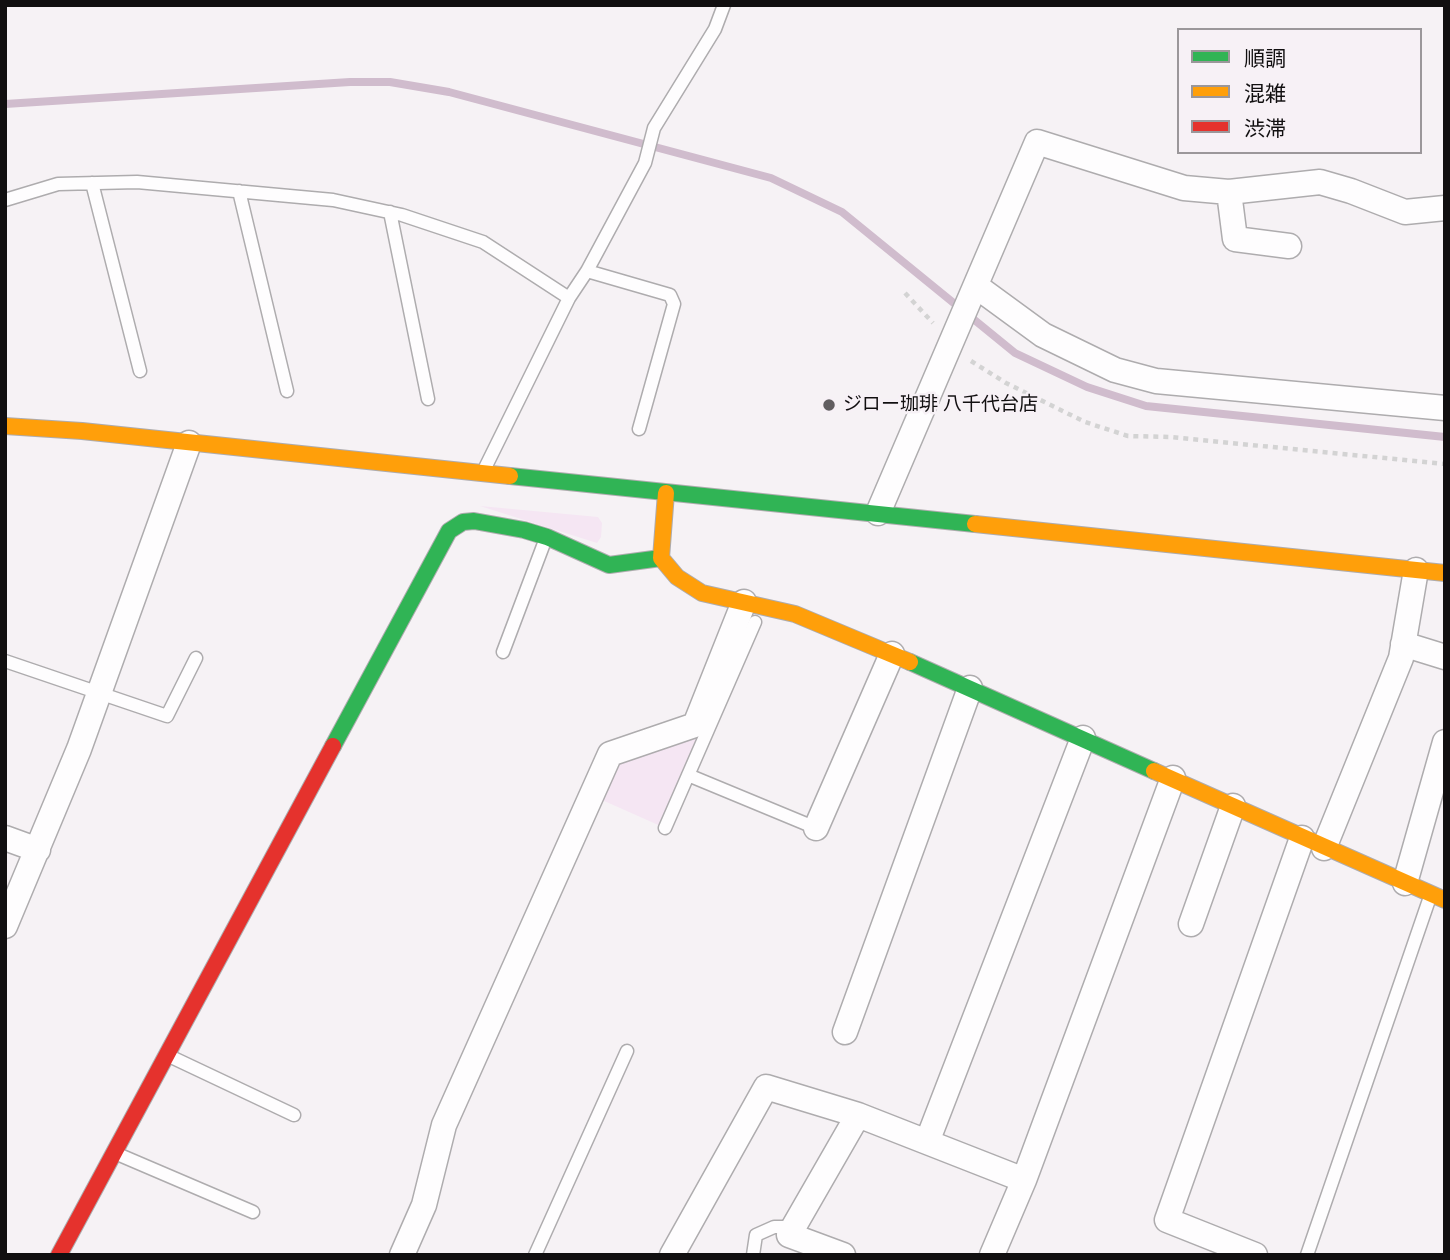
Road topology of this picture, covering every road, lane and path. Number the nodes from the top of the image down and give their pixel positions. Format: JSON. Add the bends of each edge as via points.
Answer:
{"nodes":[{"id":1,"x":724,"y":5,"type":"edge"},
{"id":2,"x":92,"y":183,"type":"junction"},
{"id":3,"x":239,"y":191,"type":"junction"},
{"id":4,"x":1229,"y":192,"type":"junction"},
{"id":5,"x":5,"y":200,"type":"edge"},
{"id":6,"x":1445,"y":208,"type":"edge"},
{"id":7,"x":390,"y":212,"type":"junction"},
{"id":8,"x":1289,"y":246,"type":"dead end"},
{"id":9,"x":587,"y":271,"type":"junction"},
{"id":10,"x":974,"y":292,"type":"junction"},
{"id":11,"x":905,"y":293,"type":"dead end"},
{"id":12,"x":569,"y":298,"type":"junction"},
{"id":13,"x":945,"y":328,"type":"junction"},
{"id":14,"x":967,"y":359,"type":"dead end"},
{"id":15,"x":140,"y":371,"type":"dead end"},
{"id":16,"x":287,"y":391,"type":"dead end"},
{"id":17,"x":428,"y":399,"type":"dead end"},
{"id":18,"x":1445,"y":408,"type":"edge"},
{"id":19,"x":5,"y":426,"type":"edge"},
{"id":20,"x":639,"y":429,"type":"dead end"},
{"id":21,"x":189,"y":443,"type":"junction"},
{"id":22,"x":1445,"y":464,"type":"edge"},
{"id":23,"x":482,"y":474,"type":"junction"},
{"id":24,"x":666,"y":494,"type":"junction"},
{"id":25,"x":878,"y":513,"type":"junction"},
{"id":26,"x":547,"y":537,"type":"junction"},
{"id":27,"x":661,"y":558,"type":"junction"},
{"id":28,"x":1416,"y":570,"type":"junction"},
{"id":29,"x":1445,"y":573,"type":"edge"},
{"id":30,"x":749,"y":612,"type":"junction"},
{"id":31,"x":1403,"y":644,"type":"junction"},
{"id":32,"x":503,"y":652,"type":"dead end"},
{"id":33,"x":892,"y":654,"type":"junction"},
{"id":34,"x":1445,"y":657,"type":"edge"},
{"id":35,"x":196,"y":658,"type":"dead end"},
{"id":36,"x":5,"y":662,"type":"edge"},
{"id":37,"x":970,"y":688,"type":"junction"},
{"id":38,"x":99,"y":694,"type":"junction"},
{"id":39,"x":1083,"y":738,"type":"junction"},
{"id":40,"x":1445,"y":742,"type":"edge"},
{"id":41,"x":688,"y":775,"type":"junction"},
{"id":42,"x":1174,"y":778,"type":"junction"},
{"id":43,"x":1233,"y":806,"type":"junction"},
{"id":44,"x":665,"y":828,"type":"dead end"},
{"id":45,"x":816,"y":828,"type":"joint"},
{"id":46,"x":5,"y":838,"type":"edge"},
{"id":47,"x":1313,"y":843,"type":"junction"},
{"id":48,"x":38,"y":850,"type":"junction"},
{"id":49,"x":1405,"y":883,"type":"junction"},
{"id":50,"x":1438,"y":897,"type":"edge"},
{"id":51,"x":1191,"y":924,"type":"dead end"},
{"id":52,"x":5,"y":926,"type":"edge"},
{"id":53,"x":845,"y":1031,"type":"dead end"},
{"id":54,"x":627,"y":1051,"type":"dead end"},
{"id":55,"x":166,"y":1055,"type":"junction"},
{"id":56,"x":294,"y":1115,"type":"dead end"},
{"id":57,"x":858,"y":1115,"type":"junction"},
{"id":58,"x":927,"y":1142,"type":"junction"},
{"id":59,"x":114,"y":1152,"type":"junction"},
{"id":60,"x":1024,"y":1180,"type":"junction"},
{"id":61,"x":253,"y":1212,"type":"dead end"},
{"id":62,"x":794,"y":1227,"type":"junction"},
{"id":63,"x":59,"y":1255,"type":"edge"},
{"id":64,"x":402,"y":1255,"type":"edge"},
{"id":65,"x":536,"y":1255,"type":"edge"},
{"id":66,"x":672,"y":1255,"type":"edge"},
{"id":67,"x":752,"y":1255,"type":"edge"},
{"id":68,"x":843,"y":1255,"type":"edge"},
{"id":69,"x":992,"y":1255,"type":"edge"},
{"id":70,"x":1255,"y":1255,"type":"edge"},
{"id":71,"x":1307,"y":1255,"type":"edge"}],
"edges":[{"from":1,"to":9,"type":"lane","via":[[715,29],[654,128],[645,163]]},
{"from":2,"to":3,"type":"lane"},
{"from":2,"to":5,"type":"lane","via":[[58,184]]},
{"from":2,"to":15,"type":"lane"},
{"from":3,"to":7,"type":"lane","via":[[333,200]]},
{"from":3,"to":16,"type":"lane"},
{"from":4,"to":6,"type":"street","via":[[1320,182],[1405,212]]},
{"from":4,"to":8,"type":"street","via":[[1235,239]]},
{"from":4,"to":10,"type":"street","via":[[1184,188],[1037,142]]},
{"from":7,"to":12,"type":"lane","via":[[483,242]]},
{"from":7,"to":17,"type":"lane"},
{"from":9,"to":12,"type":"lane"},
{"from":9,"to":20,"type":"lane","via":[[670,295],[674,304]]},
{"from":10,"to":13,"type":"street"},
{"from":10,"to":18,"type":"street","via":[[1043,335],[1115,370],[1156,381]]},
{"from":11,"to":13,"type":"path"},
{"from":12,"to":23,"type":"lane"},
{"from":13,"to":25,"type":"street"},
{"from":14,"to":22,"type":"path","via":[[1085,422],[1128,436]]},
{"from":19,"to":21,"type":"street"},
{"from":21,"to":23,"type":"street"},
{"from":21,"to":38,"type":"street"},
{"from":23,"to":24,"type":"street"},
{"from":24,"to":25,"type":"street"},
{"from":24,"to":27,"type":"street"},
{"from":25,"to":28,"type":"street"},
{"from":26,"to":27,"type":"street","via":[[609,565]]},
{"from":26,"to":32,"type":"lane"},
{"from":26,"to":55,"type":"street","via":[[474,521],[449,531]]},
{"from":27,"to":30,"type":"street","via":[[677,577],[702,593]]},
{"from":28,"to":29,"type":"street"},
{"from":28,"to":31,"type":"street"},
{"from":30,"to":33,"type":"street","via":[[795,614]]},
{"from":30,"to":41,"type":"lane"},
{"from":30,"to":64,"type":"street","via":[[695,725],[610,754],[444,1125],[424,1205]]},
{"from":31,"to":34,"type":"street"},
{"from":31,"to":47,"type":"street","via":[[1401,658]]},
{"from":33,"to":37,"type":"street"},
{"from":33,"to":45,"type":"street"},
{"from":35,"to":38,"type":"lane","via":[[167,716]]},
{"from":36,"to":38,"type":"lane"},
{"from":37,"to":39,"type":"street"},
{"from":37,"to":53,"type":"street"},
{"from":38,"to":48,"type":"street"},
{"from":39,"to":42,"type":"street"},
{"from":39,"to":58,"type":"street"},
{"from":40,"to":49,"type":"street"},
{"from":41,"to":44,"type":"lane"},
{"from":41,"to":45,"type":"lane"},
{"from":42,"to":43,"type":"street"},
{"from":42,"to":60,"type":"street"},
{"from":43,"to":47,"type":"street"},
{"from":43,"to":51,"type":"street"},
{"from":46,"to":48,"type":"street"},
{"from":47,"to":49,"type":"street"},
{"from":47,"to":70,"type":"street","via":[[1167,1220]]},
{"from":48,"to":52,"type":"street"},
{"from":49,"to":50,"type":"street"},
{"from":50,"to":71,"type":"lane"},
{"from":54,"to":65,"type":"lane"},
{"from":55,"to":56,"type":"lane"},
{"from":55,"to":59,"type":"street"},
{"from":57,"to":58,"type":"street"},
{"from":57,"to":62,"type":"street"},
{"from":57,"to":66,"type":"street","via":[[766,1087]]},
{"from":58,"to":60,"type":"street"},
{"from":59,"to":61,"type":"lane"},
{"from":59,"to":63,"type":"street"},
{"from":60,"to":69,"type":"street"},
{"from":62,"to":67,"type":"lane","via":[[774,1227],[756,1235]]},
{"from":62,"to":68,"type":"street","via":[[789,1235]]}]}
